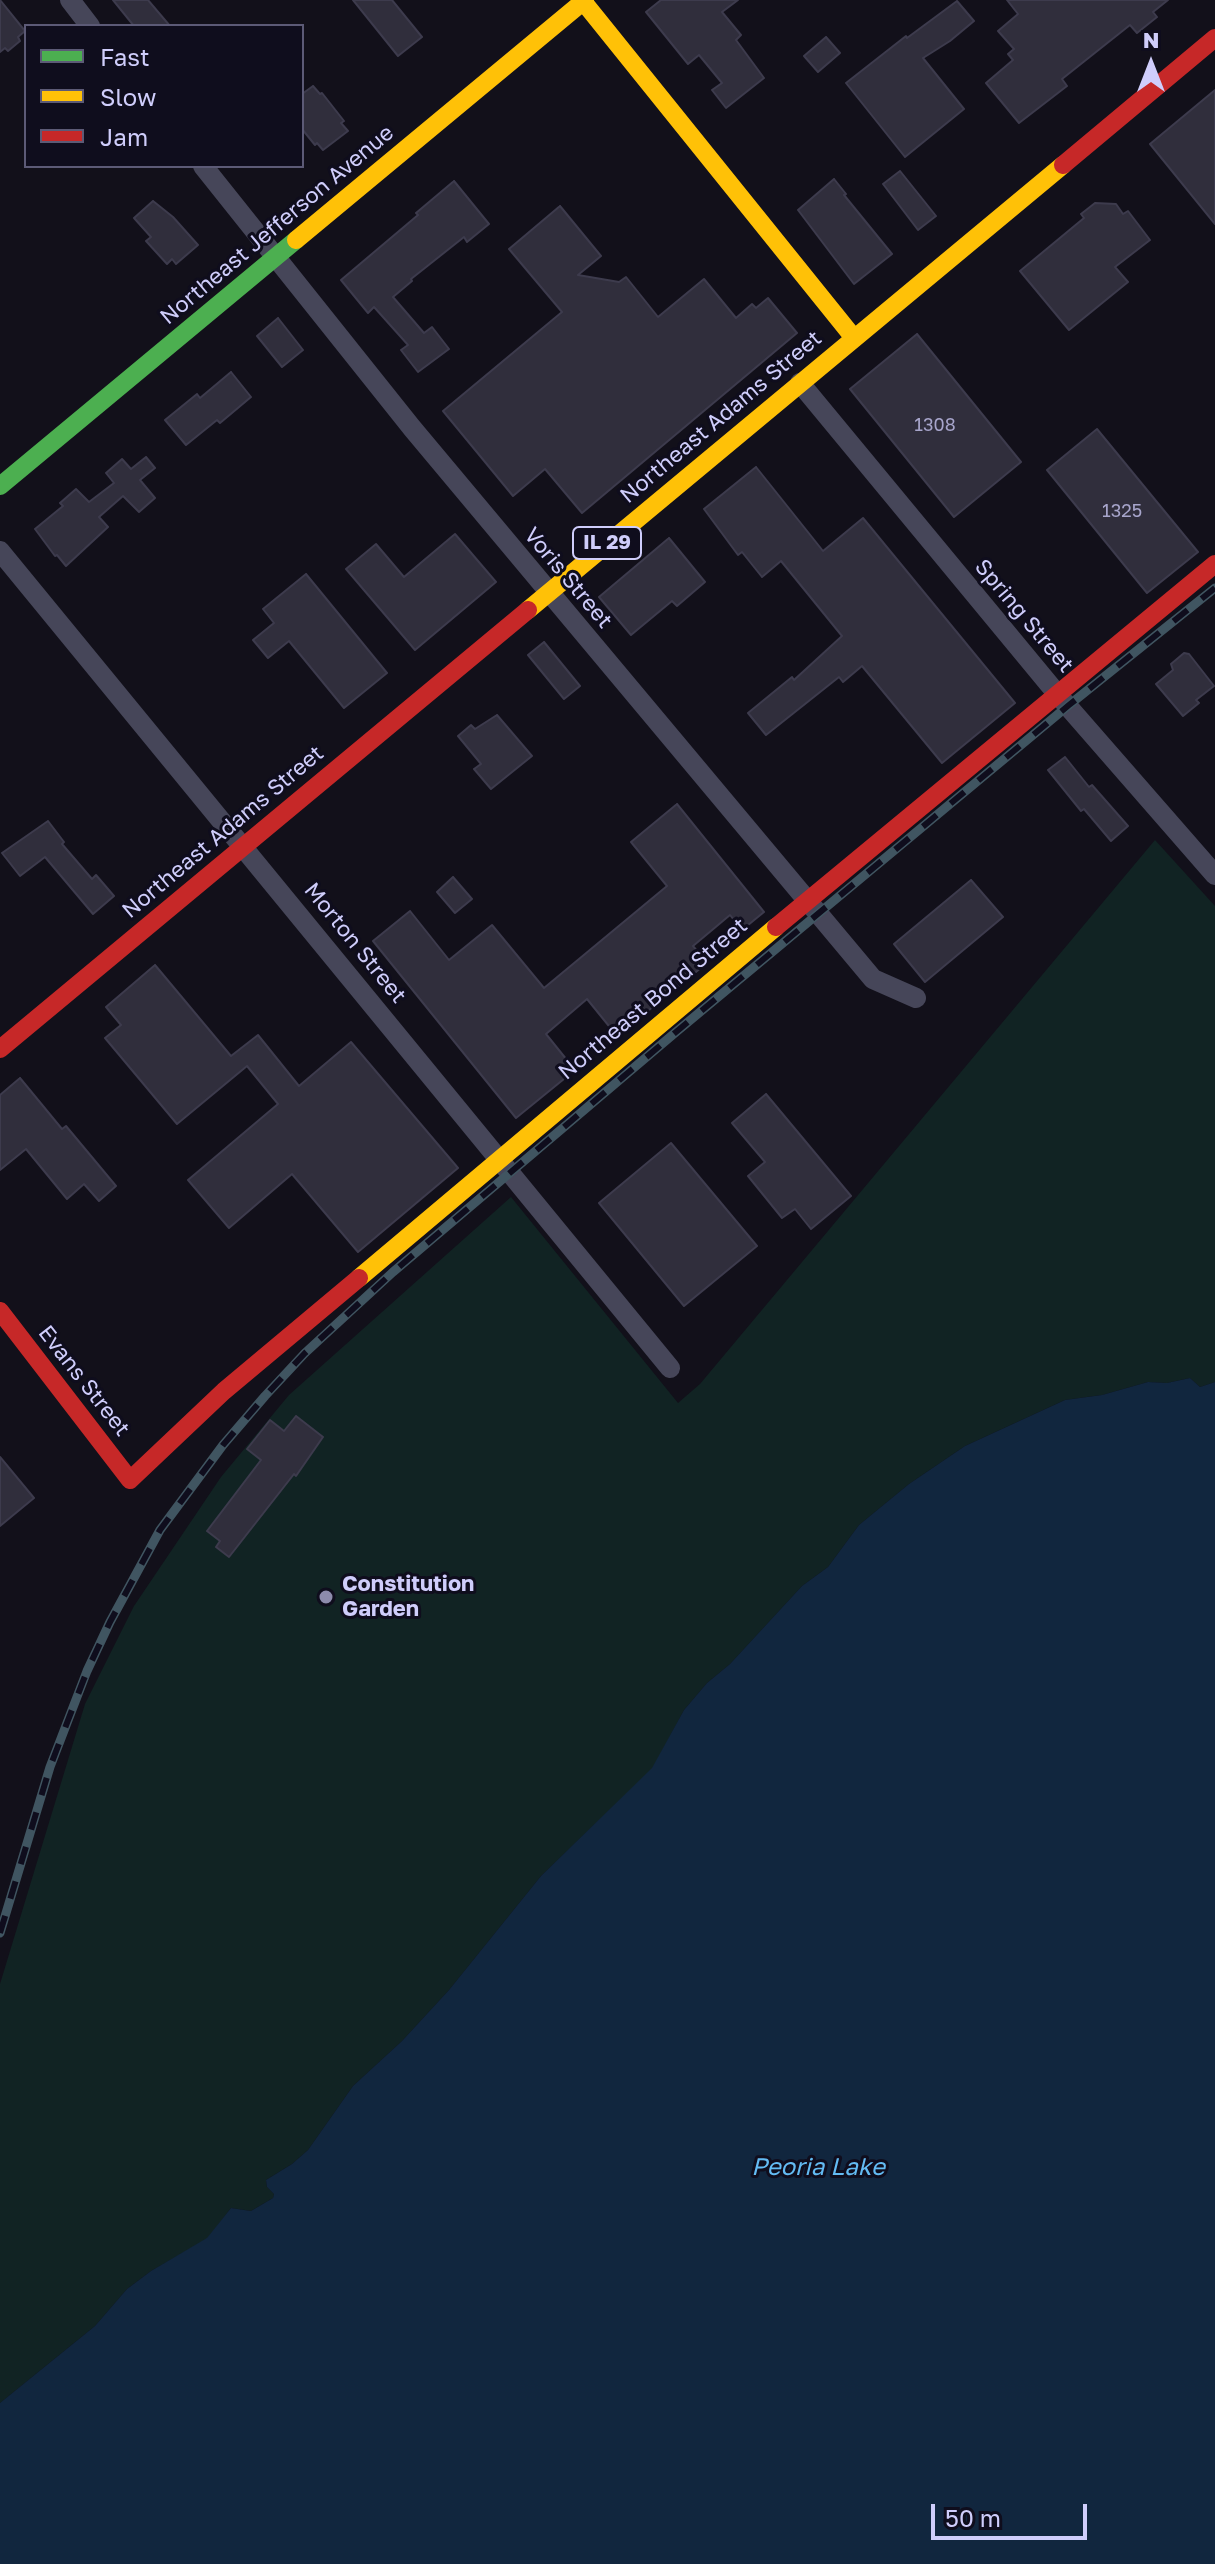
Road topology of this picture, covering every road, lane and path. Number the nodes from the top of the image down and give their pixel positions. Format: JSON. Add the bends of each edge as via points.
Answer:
{"nodes":[{"id":1,"x":70,"y":0,"type":"edge"},
{"id":2,"x":583,"y":1,"type":"edge"},
{"id":3,"x":88,"y":24,"type":"edge"},
{"id":4,"x":1215,"y":38,"type":"edge"},
{"id":5,"x":205,"y":168,"type":"edge"},
{"id":6,"x":277,"y":256,"type":"junction"},
{"id":7,"x":854,"y":338,"type":"junction"},
{"id":8,"x":800,"y":383,"type":"junction"},
{"id":9,"x":0,"y":486,"type":"edge"},
{"id":10,"x":0,"y":551,"type":"edge"},
{"id":11,"x":1215,"y":564,"type":"edge"},
{"id":12,"x":548,"y":593,"type":"junction"},
{"id":13,"x":1058,"y":695,"type":"junction"},
{"id":14,"x":244,"y":846,"type":"junction"},
{"id":15,"x":1215,"y":875,"type":"edge"},
{"id":16,"x":808,"y":900,"type":"junction"},
{"id":17,"x":916,"y":998,"type":"dead end"},
{"id":18,"x":0,"y":1049,"type":"edge"},
{"id":19,"x":501,"y":1159,"type":"junction"},
{"id":20,"x":0,"y":1311,"type":"edge"},
{"id":21,"x":670,"y":1368,"type":"dead end"},
{"id":22,"x":130,"y":1480,"type":"joint"}],
"edges":[{"from":1,"to":3,"type":"street"},
{"from":2,"to":6,"type":"main road","name":"Northeast Jefferson Avenue"},
{"from":2,"to":7,"type":"main road"},
{"from":4,"to":7,"type":"main road","name":"Northeast Adams Street","number":"IL 29"},
{"from":5,"to":6,"type":"street","name":"Voris Street"},
{"from":6,"to":9,"type":"main road","name":"Northeast Jefferson Avenue"},
{"from":6,"to":12,"type":"street","name":"Voris Street"},
{"from":7,"to":8,"type":"main road","name":"Northeast Adams Street","number":"IL 29"},
{"from":8,"to":12,"type":"main road","name":"Northeast Adams Street","number":"IL 29"},
{"from":8,"to":13,"type":"street","name":"Spring Street"},
{"from":10,"to":14,"type":"street","name":"Morton Street"},
{"from":11,"to":13,"type":"main road","name":"Northeast Bond Street"},
{"from":12,"to":14,"type":"main road","name":"Northeast Adams Street","number":"IL 29"},
{"from":12,"to":16,"type":"street","name":"Voris Street"},
{"from":13,"to":15,"type":"street","name":"Spring Street"},
{"from":13,"to":16,"type":"main road","name":"Northeast Bond Street"},
{"from":14,"to":18,"type":"main road","name":"Northeast Adams Street","number":"IL 29"},
{"from":14,"to":19,"type":"street","name":"Morton Street"},
{"from":16,"to":17,"type":"street","name":"Voris Street","via":[[873,979]]},
{"from":16,"to":19,"type":"main road","name":"Northeast Bond Street"},
{"from":19,"to":21,"type":"street","name":"Morton Street"},
{"from":19,"to":22,"type":"main road","name":"Northeast Bond Street","via":[[224,1391]]},
{"from":20,"to":22,"type":"main road","name":"Evans Street"}]}
